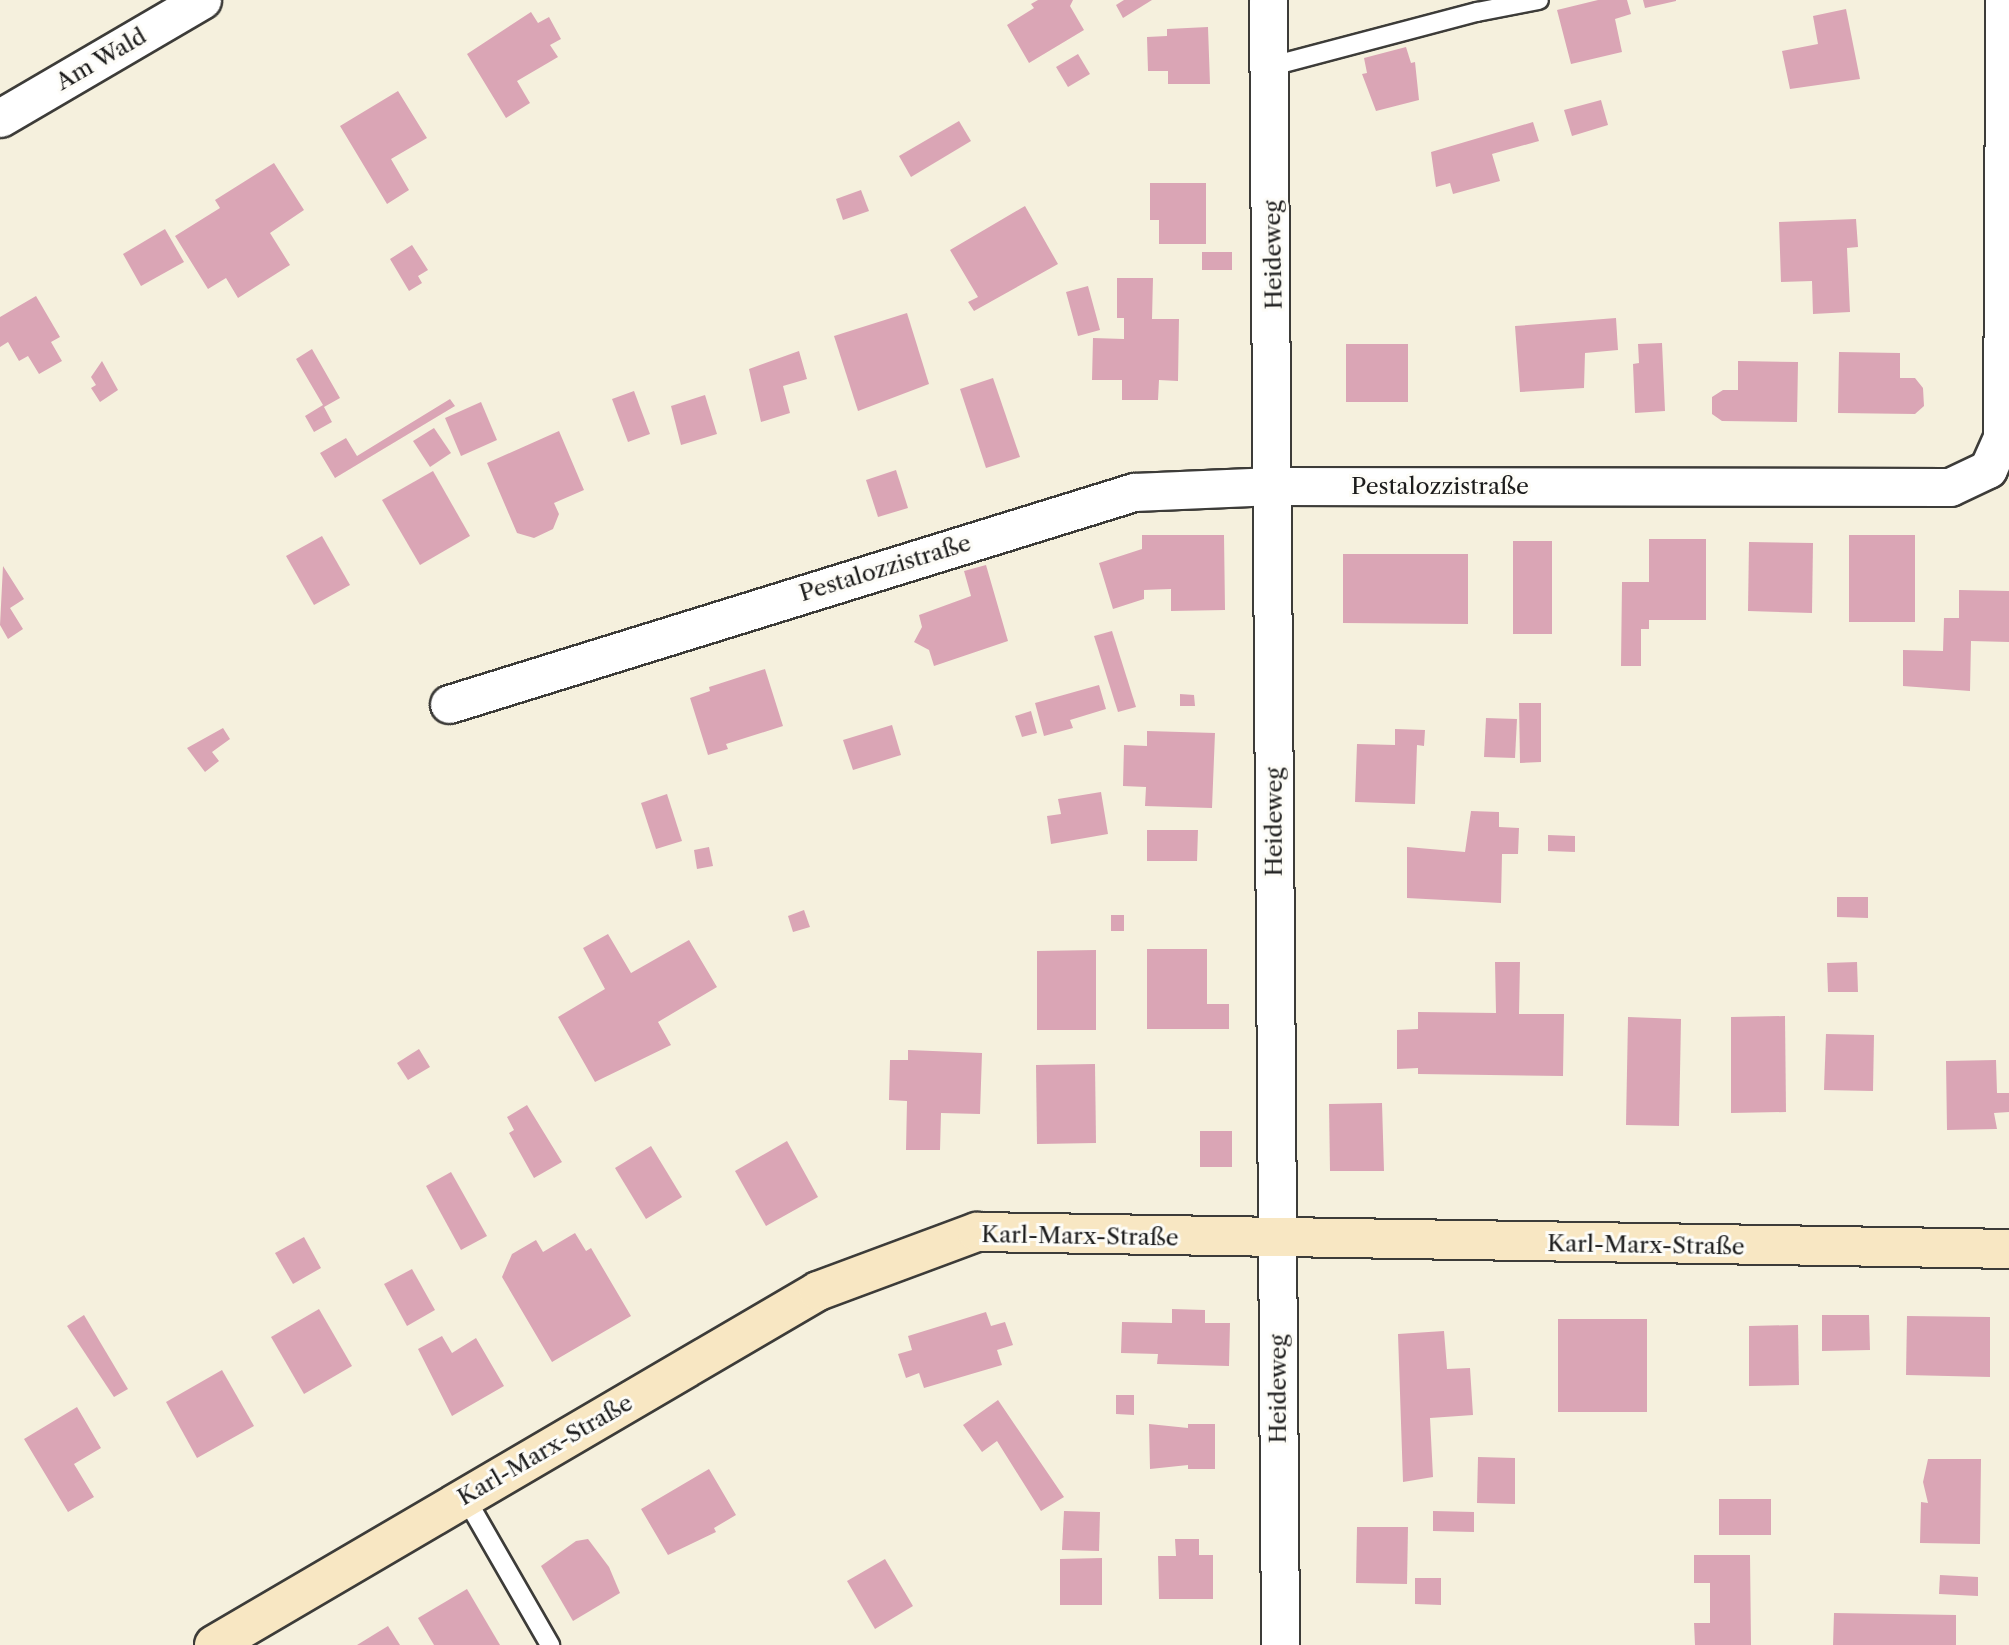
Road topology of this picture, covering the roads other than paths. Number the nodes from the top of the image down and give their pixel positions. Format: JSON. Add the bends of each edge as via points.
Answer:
{"nodes":[{"id":1,"x":202,"y":0,"type":"edge"},
{"id":2,"x":1268,"y":0,"type":"edge"},
{"id":3,"x":1539,"y":0,"type":"edge"},
{"id":4,"x":2004,"y":0,"type":"edge"},
{"id":5,"x":1272,"y":66,"type":"junction"},
{"id":6,"x":0,"y":118,"type":"edge"},
{"id":7,"x":1274,"y":486,"type":"junction"},
{"id":8,"x":449,"y":704,"type":"dead end"},
{"id":9,"x":1277,"y":1240,"type":"junction"},
{"id":10,"x":2009,"y":1249,"type":"edge"},
{"id":11,"x":465,"y":1497,"type":"junction"},
{"id":12,"x":214,"y":1645,"type":"edge"},
{"id":13,"x":551,"y":1645,"type":"edge"},
{"id":14,"x":1280,"y":1645,"type":"edge"}],
"edges":[{"from":1,"to":6,"type":"street","name":"Am Wald"},
{"from":2,"to":5,"type":"street","name":"Heideweg"},
{"from":3,"to":5,"type":"lane"},
{"from":4,"to":7,"type":"street","name":"Pestalozzistraße","via":[[2002,438],[1987,469],[1950,487]]},
{"from":5,"to":7,"type":"street","name":"Heideweg"},
{"from":7,"to":8,"type":"street","name":"Pestalozzistraße","via":[[1134,492]]},
{"from":7,"to":9,"type":"street","name":"Heideweg"},
{"from":9,"to":10,"type":"street","name":"Karl-Marx-Straße"},
{"from":9,"to":11,"type":"street","name":"Karl-Marx-Straße","via":[[977,1232],[818,1291]]},
{"from":9,"to":14,"type":"street","name":"Heideweg"},
{"from":11,"to":12,"type":"street","name":"Karl-Marx-Straße"},
{"from":11,"to":13,"type":"lane"}]}
